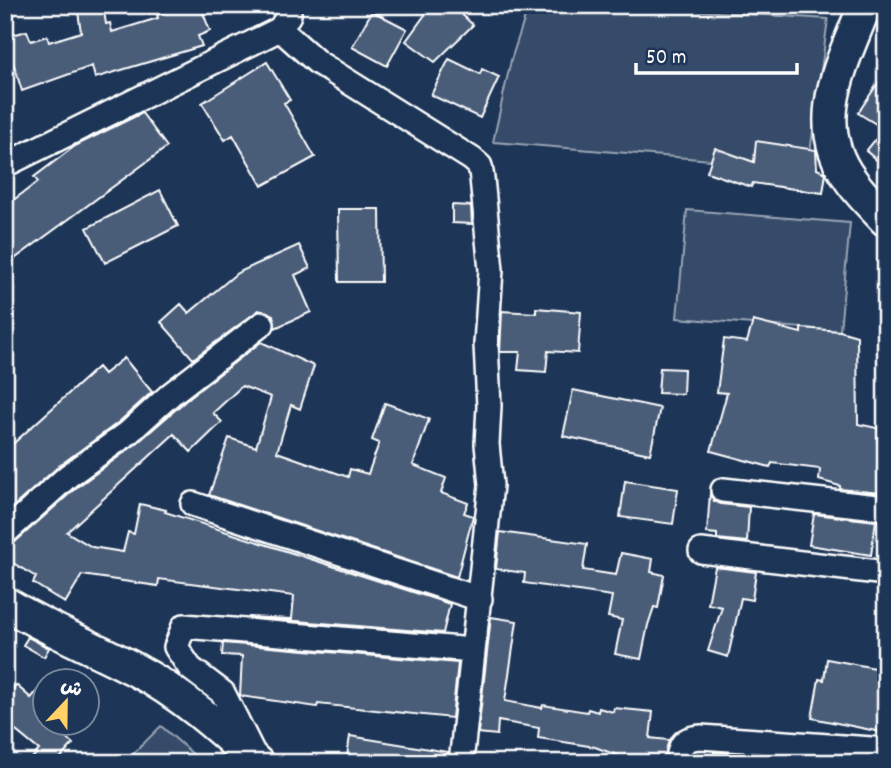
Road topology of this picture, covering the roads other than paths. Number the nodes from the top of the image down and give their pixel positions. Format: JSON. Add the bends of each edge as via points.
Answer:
{"nodes":[{"id":1,"x":289,"y":5,"type":"edge"},
{"id":2,"x":864,"y":5,"type":"edge"},
{"id":3,"x":280,"y":29,"type":"junction"},
{"id":4,"x":5,"y":165,"type":"edge"},
{"id":5,"x":886,"y":220,"type":"edge"},
{"id":6,"x":262,"y":324,"type":"dead end"},
{"id":7,"x":723,"y":490,"type":"dead end"},
{"id":8,"x":193,"y":504,"type":"dead end"},
{"id":9,"x":886,"y":508,"type":"edge"},
{"id":10,"x":5,"y":533,"type":"edge"},
{"id":11,"x":701,"y":551,"type":"dead end"},
{"id":12,"x":886,"y":573,"type":"edge"},
{"id":13,"x":480,"y":599,"type":"junction"},
{"id":14,"x":5,"y":603,"type":"edge"},
{"id":15,"x":474,"y":650,"type":"junction"},
{"id":16,"x":886,"y":750,"type":"edge"},
{"id":17,"x":257,"y":763,"type":"edge"},
{"id":18,"x":461,"y":763,"type":"edge"},
{"id":19,"x":677,"y":763,"type":"edge"}],
"edges":[{"from":1,"to":3,"type":"street","via":[[289,15]]},
{"from":2,"to":5,"type":"street","via":[[830,100],[830,133],[849,179]]},
{"from":3,"to":4,"type":"street"},
{"from":3,"to":13,"type":"street","via":[[317,62],[480,166],[491,270],[486,344],[491,485]]},
{"from":6,"to":10,"type":"street","via":[[68,476]]},
{"from":7,"to":9,"type":"street"},
{"from":8,"to":13,"type":"street"},
{"from":11,"to":12,"type":"street"},
{"from":13,"to":15,"type":"street"},
{"from":14,"to":17,"type":"street","via":[[188,702]]},
{"from":15,"to":17,"type":"street","via":[[184,626],[176,647],[182,660],[223,693]]},
{"from":15,"to":18,"type":"street"},
{"from":16,"to":19,"type":"street","via":[[701,737],[680,745]]}]}
